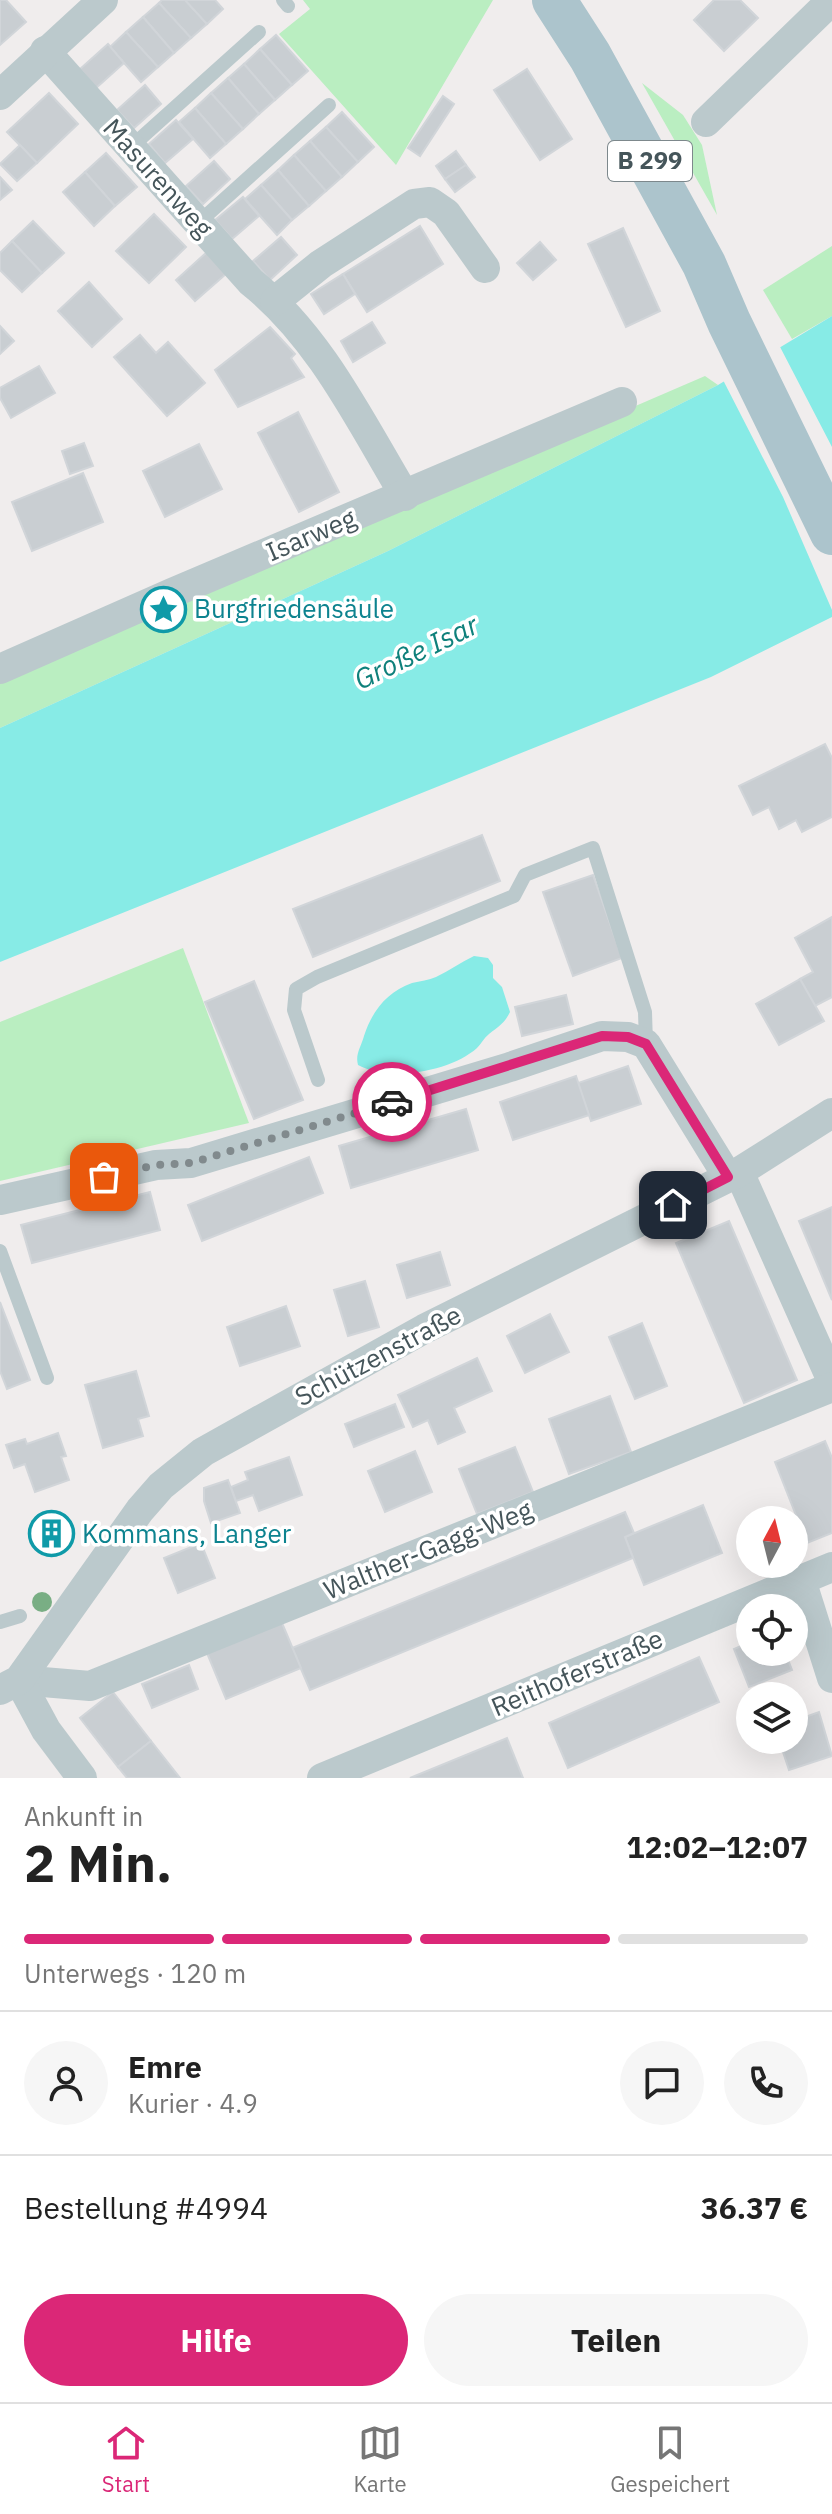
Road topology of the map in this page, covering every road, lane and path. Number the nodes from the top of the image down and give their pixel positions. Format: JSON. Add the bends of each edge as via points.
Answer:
{"nodes":[{"id":1,"x":103,"y":0,"type":"edge"},
{"id":2,"x":554,"y":0,"type":"edge"},
{"id":3,"x":832,"y":0,"type":"edge"},
{"id":4,"x":259,"y":32,"type":"dead end"},
{"id":5,"x":45,"y":51,"type":"junction"},
{"id":6,"x":0,"y":95,"type":"edge"},
{"id":7,"x":329,"y":105,"type":"dead end"},
{"id":8,"x":706,"y":122,"type":"dead end"},
{"id":9,"x":131,"y":147,"type":"junction"},
{"id":10,"x":198,"y":223,"type":"junction"},
{"id":11,"x":485,"y":268,"type":"dead end"},
{"id":12,"x":275,"y":301,"type":"junction"},
{"id":13,"x":622,"y":402,"type":"dead end"},
{"id":14,"x":405,"y":496,"type":"junction"},
{"id":15,"x":832,"y":533,"type":"edge"},
{"id":16,"x":0,"y":669,"type":"edge"},
{"id":17,"x":646,"y":1044,"type":"junction"},
{"id":18,"x":318,"y":1080,"type":"dead end"},
{"id":19,"x":832,"y":1113,"type":"edge"},
{"id":20,"x":734,"y":1174,"type":"junction"},
{"id":21,"x":0,"y":1200,"type":"edge"},
{"id":22,"x":0,"y":1251,"type":"edge"},
{"id":23,"x":47,"y":1378,"type":"dead end"},
{"id":24,"x":832,"y":1381,"type":"edge"},
{"id":25,"x":832,"y":1387,"type":"edge"},
{"id":26,"x":832,"y":1567,"type":"edge"},
{"id":27,"x":801,"y":1580,"type":"junction"},
{"id":28,"x":20,"y":1616,"type":"dead end"},
{"id":29,"x":0,"y":1622,"type":"edge"},
{"id":30,"x":832,"y":1678,"type":"edge"},
{"id":31,"x":9,"y":1685,"type":"edge"},
{"id":32,"x":82,"y":1778,"type":"edge"},
{"id":33,"x":322,"y":1778,"type":"edge"}],
"edges":[{"from":1,"to":5,"type":"street"},
{"from":2,"to":15,"type":"main road","number":"B 299","via":[[704,264]]},
{"from":3,"to":8,"type":"street"},
{"from":4,"to":9,"type":"lane"},
{"from":5,"to":6,"type":"street"},
{"from":5,"to":9,"type":"street","name":"Masurenweg"},
{"from":7,"to":10,"type":"lane"},
{"from":9,"to":10,"type":"street","name":"Masurenweg"},
{"from":10,"to":12,"type":"street","name":"Masurenweg"},
{"from":11,"to":12,"type":"street","via":[[446,213],[430,202],[414,204],[321,264]]},
{"from":12,"to":14,"type":"street","name":"Masurenweg","via":[[316,351],[334,394]]},
{"from":13,"to":14,"type":"street","name":"Isarweg"},
{"from":14,"to":16,"type":"street","name":"Isarweg"},
{"from":17,"to":18,"type":"lane","via":[[645,1012],[593,848],[525,875],[514,896],[296,989],[294,1010]]},
{"from":17,"to":20,"type":"street"},
{"from":17,"to":21,"type":"street","via":[[602,1036],[191,1163],[156,1165]]},
{"from":19,"to":20,"type":"street","name":"Schützenstraße"},
{"from":20,"to":24,"type":"street"},
{"from":20,"to":31,"type":"street","name":"Schützenstraße","via":[[424,1329],[203,1452],[140,1510]]},
{"from":22,"to":23,"type":"lane"},
{"from":25,"to":31,"type":"street","name":"Walther-Gagg-Weg","via":[[90,1686]]},
{"from":26,"to":27,"type":"street","name":"Reithoferstraße"},
{"from":27,"to":30,"type":"street"},
{"from":27,"to":33,"type":"street","name":"Reithoferstraße"},
{"from":28,"to":29,"type":"lane"},
{"from":31,"to":32,"type":"street"}]}
